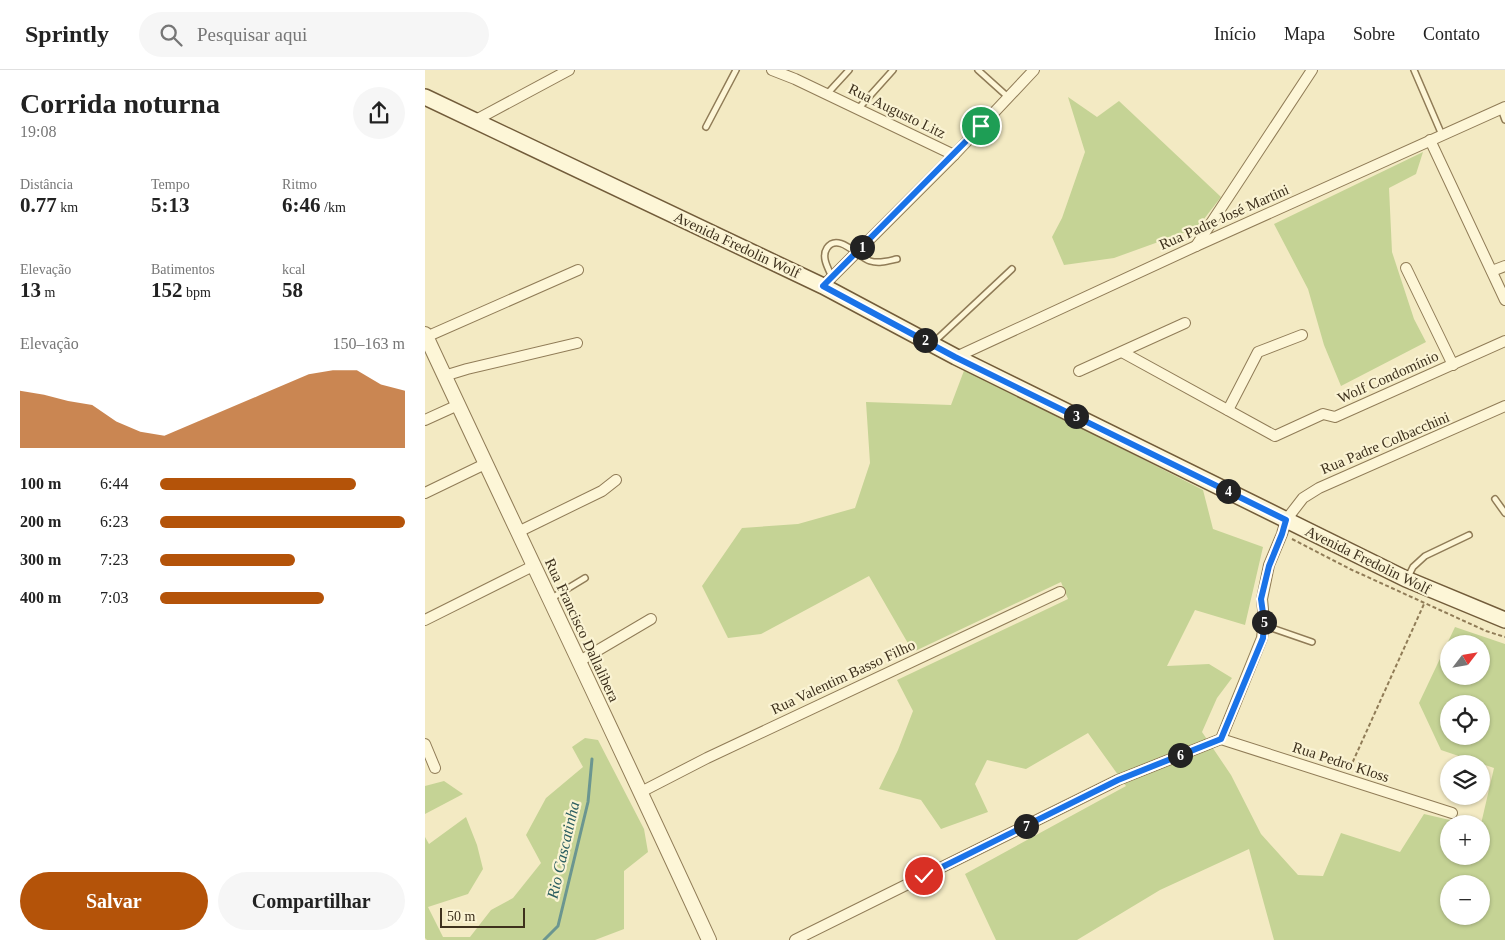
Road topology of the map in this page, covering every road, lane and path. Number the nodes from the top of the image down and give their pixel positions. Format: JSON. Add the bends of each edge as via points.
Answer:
{"nodes":[{"id":1,"x":569,"y":70,"type":"edge"},
{"id":2,"x":736,"y":70,"type":"edge"},
{"id":3,"x":772,"y":70,"type":"edge"},
{"id":4,"x":849,"y":70,"type":"edge"},
{"id":5,"x":893,"y":70,"type":"edge"},
{"id":6,"x":978,"y":70,"type":"edge"},
{"id":7,"x":1034,"y":70,"type":"edge"},
{"id":8,"x":1312,"y":70,"type":"edge"},
{"id":9,"x":1414,"y":70,"type":"edge"},
{"id":10,"x":826,"y":94,"type":"junction"},
{"id":11,"x":1008,"y":97,"type":"junction"},
{"id":12,"x":425,"y":98,"type":"edge"},
{"id":13,"x":1503,"y":108,"type":"edge"},
{"id":14,"x":858,"y":109,"type":"junction"},
{"id":15,"x":1505,"y":120,"type":"edge"},
{"id":16,"x":474,"y":121,"type":"junction"},
{"id":17,"x":706,"y":127,"type":"dead end"},
{"id":18,"x":1442,"y":135,"type":"junction"},
{"id":19,"x":1431,"y":140,"type":"junction"},
{"id":20,"x":953,"y":155,"type":"junction"},
{"id":21,"x":1195,"y":246,"type":"junction"},
{"id":22,"x":856,"y":253,"type":"junction"},
{"id":23,"x":897,"y":259,"type":"dead end"},
{"id":24,"x":1505,"y":266,"type":"edge"},
{"id":25,"x":1407,"y":268,"type":"dead end"},
{"id":26,"x":1012,"y":269,"type":"dead end"},
{"id":27,"x":578,"y":270,"type":"dead end"},
{"id":28,"x":1492,"y":271,"type":"junction"},
{"id":29,"x":828,"y":282,"type":"junction"},
{"id":30,"x":1505,"y":300,"type":"edge"},
{"id":31,"x":1185,"y":324,"type":"dead end"},
{"id":32,"x":426,"y":335,"type":"edge"},
{"id":33,"x":1302,"y":335,"type":"dead end"},
{"id":34,"x":1505,"y":341,"type":"edge"},
{"id":35,"x":577,"y":343,"type":"dead end"},
{"id":36,"x":932,"y":344,"type":"junction"},
{"id":37,"x":1123,"y":352,"type":"junction"},
{"id":38,"x":955,"y":357,"type":"junction"},
{"id":39,"x":1453,"y":365,"type":"junction"},
{"id":40,"x":1079,"y":371,"type":"dead end"},
{"id":41,"x":444,"y":376,"type":"junction"},
{"id":42,"x":458,"y":405,"type":"junction"},
{"id":43,"x":1505,"y":406,"type":"edge"},
{"id":44,"x":1228,"y":410,"type":"junction"},
{"id":45,"x":425,"y":420,"type":"edge"},
{"id":46,"x":485,"y":464,"type":"junction"},
{"id":47,"x":616,"y":480,"type":"dead end"},
{"id":48,"x":425,"y":493,"type":"edge"},
{"id":49,"x":1495,"y":499,"type":"dead end"},
{"id":50,"x":1505,"y":513,"type":"edge"},
{"id":51,"x":1286,"y":520,"type":"junction"},
{"id":52,"x":517,"y":532,"type":"junction"},
{"id":53,"x":1469,"y":535,"type":"dead end"},
{"id":54,"x":533,"y":566,"type":"junction"},
{"id":55,"x":585,"y":578,"type":"dead end"},
{"id":56,"x":1406,"y":579,"type":"junction"},
{"id":57,"x":1430,"y":590,"type":"junction"},
{"id":58,"x":1059,"y":592,"type":"dead end"},
{"id":59,"x":549,"y":600,"type":"junction"},
{"id":60,"x":651,"y":619,"type":"dead end"},
{"id":61,"x":425,"y":620,"type":"edge"},
{"id":62,"x":1505,"y":620,"type":"edge"},
{"id":63,"x":1263,"y":625,"type":"junction"},
{"id":64,"x":1313,"y":642,"type":"dead end"},
{"id":65,"x":579,"y":662,"type":"junction"},
{"id":66,"x":1221,"y":739,"type":"junction"},
{"id":67,"x":425,"y":744,"type":"edge"},
{"id":68,"x":435,"y":768,"type":"dead end"},
{"id":69,"x":1345,"y":779,"type":"junction"},
{"id":70,"x":641,"y":792,"type":"junction"},
{"id":71,"x":1452,"y":813,"type":"dead end"},
{"id":72,"x":709,"y":940,"type":"edge"},
{"id":73,"x":795,"y":940,"type":"edge"}],
"edges":[{"from":1,"to":16,"type":"street"},
{"from":2,"to":17,"type":"lane"},
{"from":3,"to":10,"type":"street","name":"Rua Augusto Litz"},
{"from":4,"to":10,"type":"lane"},
{"from":5,"to":14,"type":"lane"},
{"from":6,"to":11,"type":"lane"},
{"from":7,"to":11,"type":"street"},
{"from":8,"to":21,"type":"street"},
{"from":9,"to":18,"type":"lane"},
{"from":10,"to":14,"type":"street","name":"Rua Augusto Litz"},
{"from":11,"to":20,"type":"street"},
{"from":12,"to":16,"type":"main road","name":"Avenida Fredolin Wolf"},
{"from":13,"to":15,"type":"lane"},
{"from":13,"to":18,"type":"street","name":"Rua Padre José Martini"},
{"from":14,"to":20,"type":"street","name":"Rua Augusto Litz"},
{"from":16,"to":29,"type":"main road","name":"Avenida Fredolin Wolf"},
{"from":18,"to":19,"type":"street","name":"Rua Padre José Martini"},
{"from":19,"to":21,"type":"street","name":"Rua Padre José Martini"},
{"from":19,"to":28,"type":"street"},
{"from":20,"to":22,"type":"street"},
{"from":21,"to":38,"type":"street","name":"Rua Padre José Martini"},
{"from":22,"to":23,"type":"lane","via":[[870,261]]},
{"from":22,"to":29,"type":"street"},
{"from":22,"to":29,"type":"lane","via":[[843,243],[829,245],[825,252]]},
{"from":24,"to":28,"type":"street"},
{"from":25,"to":39,"type":"street","name":"Wolf Condomínio"},
{"from":26,"to":36,"type":"lane"},
{"from":27,"to":32,"type":"street"},
{"from":28,"to":30,"type":"street"},
{"from":29,"to":36,"type":"main road","name":"Avenida Fredolin Wolf"},
{"from":31,"to":37,"type":"street"},
{"from":32,"to":41,"type":"street","name":"Rua Francisco Dallalibera"},
{"from":33,"to":44,"type":"street","via":[[1259,352]]},
{"from":34,"to":39,"type":"street","name":"Wolf Condomínio"},
{"from":35,"to":41,"type":"street"},
{"from":36,"to":38,"type":"main road","name":"Avenida Fredolin Wolf"},
{"from":37,"to":40,"type":"street"},
{"from":37,"to":44,"type":"street","name":"Wolf Condomínio"},
{"from":38,"to":51,"type":"main road","name":"Avenida Fredolin Wolf"},
{"from":39,"to":44,"type":"street","name":"Wolf Condomínio","via":[[1335,416],[1323,414],[1275,436]]},
{"from":41,"to":42,"type":"street","name":"Rua Francisco Dallalibera"},
{"from":42,"to":45,"type":"street"},
{"from":42,"to":46,"type":"street","name":"Rua Francisco Dallalibera"},
{"from":43,"to":51,"type":"street","name":"Rua Padre Colbacchini","via":[[1319,488],[1303,498]]},
{"from":46,"to":48,"type":"street"},
{"from":46,"to":52,"type":"street","name":"Rua Francisco Dallalibera"},
{"from":47,"to":52,"type":"street","via":[[603,491]]},
{"from":49,"to":50,"type":"lane"},
{"from":51,"to":56,"type":"main road","name":"Avenida Fredolin Wolf"},
{"from":51,"to":63,"type":"street","name":"Rua Padre Colbacchini","via":[[1261,599]]},
{"from":52,"to":54,"type":"street","name":"Rua Francisco Dallalibera"},
{"from":53,"to":56,"type":"lane","via":[[1425,556]]},
{"from":54,"to":59,"type":"street","name":"Rua Francisco Dallalibera"},
{"from":54,"to":61,"type":"street"},
{"from":55,"to":59,"type":"lane"},
{"from":56,"to":57,"type":"main road","name":"Avenida Fredolin Wolf"},
{"from":57,"to":62,"type":"main road","name":"Avenida Fredolin Wolf"},
{"from":57,"to":69,"type":"path"},
{"from":58,"to":70,"type":"street","name":"Rua Valentim Basso Filho"},
{"from":59,"to":65,"type":"street","name":"Rua Francisco Dallalibera"},
{"from":60,"to":65,"type":"street"},
{"from":63,"to":64,"type":"lane"},
{"from":63,"to":66,"type":"street","name":"Rua Padre Colbacchini","via":[[1263,638]]},
{"from":65,"to":70,"type":"street","name":"Rua Francisco Dallalibera"},
{"from":66,"to":69,"type":"street","name":"Rua Pedro Kloss"},
{"from":66,"to":73,"type":"street","via":[[1118,780]]},
{"from":67,"to":68,"type":"street"},
{"from":69,"to":71,"type":"street","name":"Rua Pedro Kloss"},
{"from":70,"to":72,"type":"street","name":"Rua Francisco Dallalibera"}]}
